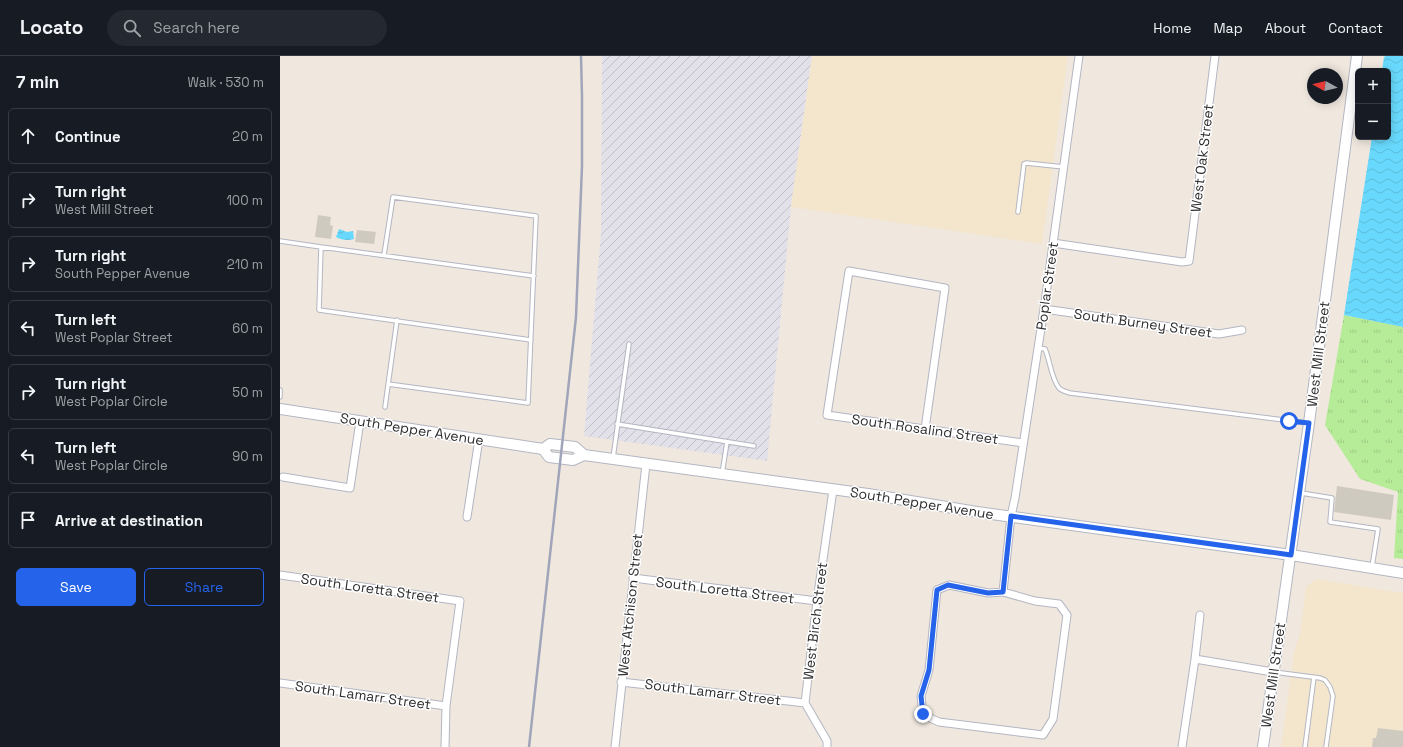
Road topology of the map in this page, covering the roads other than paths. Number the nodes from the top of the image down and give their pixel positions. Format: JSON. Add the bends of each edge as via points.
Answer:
{"nodes":[{"id":1,"x":1079,"y":56,"type":"edge"},
{"id":2,"x":1215,"y":56,"type":"edge"},
{"id":3,"x":1357,"y":56,"type":"edge"},
{"id":4,"x":1064,"y":167,"type":"junction"},
{"id":5,"x":1018,"y":212,"type":"dead end"},
{"id":6,"x":280,"y":241,"type":"edge"},
{"id":7,"x":1053,"y":243,"type":"junction"},
{"id":8,"x":321,"y":247,"type":"junction"},
{"id":9,"x":384,"y":255,"type":"junction"},
{"id":10,"x":534,"y":276,"type":"junction"},
{"id":11,"x":1044,"y":309,"type":"junction"},
{"id":12,"x":397,"y":320,"type":"junction"},
{"id":13,"x":1242,"y":330,"type":"dead end"},
{"id":14,"x":531,"y":340,"type":"junction"},
{"id":15,"x":629,"y":344,"type":"dead end"},
{"id":16,"x":1038,"y":348,"type":"junction"},
{"id":17,"x":388,"y":384,"type":"junction"},
{"id":18,"x":280,"y":390,"type":"edge"},
{"id":19,"x":280,"y":397,"type":"edge"},
{"id":20,"x":385,"y":407,"type":"dead end"},
{"id":21,"x":280,"y":409,"type":"edge"},
{"id":22,"x":360,"y":421,"type":"junction"},
{"id":23,"x":1309,"y":423,"type":"junction"},
{"id":24,"x":617,"y":424,"type":"junction"},
{"id":25,"x":925,"y":429,"type":"junction"},
{"id":26,"x":478,"y":439,"type":"junction"},
{"id":27,"x":727,"y":442,"type":"junction"},
{"id":28,"x":1023,"y":443,"type":"junction"},
{"id":29,"x":754,"y":446,"type":"dead end"},
{"id":30,"x":612,"y":459,"type":"junction"},
{"id":31,"x":646,"y":464,"type":"junction"},
{"id":32,"x":722,"y":475,"type":"junction"},
{"id":33,"x":284,"y":477,"type":"dead end"},
{"id":34,"x":833,"y":490,"type":"junction"},
{"id":35,"x":1299,"y":493,"type":"junction"},
{"id":36,"x":1011,"y":516,"type":"junction"},
{"id":37,"x":467,"y":518,"type":"dead end"},
{"id":38,"x":1291,"y":555,"type":"junction"},
{"id":39,"x":1372,"y":568,"type":"junction"},
{"id":40,"x":1403,"y":573,"type":"edge"},
{"id":41,"x":280,"y":575,"type":"edge"},
{"id":42,"x":633,"y":578,"type":"junction"},
{"id":43,"x":1003,"y":592,"type":"junction"},
{"id":44,"x":817,"y":601,"type":"junction"},
{"id":45,"x":1200,"y":615,"type":"dead end"},
{"id":46,"x":1195,"y":659,"type":"junction"},
{"id":47,"x":1273,"y":672,"type":"junction"},
{"id":48,"x":1314,"y":677,"type":"junction"},
{"id":49,"x":621,"y":682,"type":"junction"},
{"id":50,"x":280,"y":683,"type":"edge"},
{"id":51,"x":805,"y":703,"type":"junction"},
{"id":52,"x":446,"y":706,"type":"junction"},
{"id":53,"x":445,"y":747,"type":"edge"},
{"id":54,"x":615,"y":747,"type":"edge"},
{"id":55,"x":827,"y":747,"type":"edge"},
{"id":56,"x":1182,"y":747,"type":"edge"},
{"id":57,"x":1263,"y":747,"type":"edge"},
{"id":58,"x":1305,"y":747,"type":"edge"},
{"id":59,"x":1326,"y":747,"type":"edge"}],
"edges":[{"from":1,"to":4,"type":"street","name":"Poplar Street"},
{"from":2,"to":7,"type":"street","name":"West Oak Street","via":[[1189,261]]},
{"from":3,"to":23,"type":"main road","name":"West Mill Street"},
{"from":4,"to":5,"type":"lane","via":[[1026,162]]},
{"from":4,"to":7,"type":"street","name":"Poplar Street"},
{"from":6,"to":8,"type":"lane"},
{"from":7,"to":11,"type":"street","name":"Poplar Street"},
{"from":8,"to":9,"type":"lane"},
{"from":8,"to":12,"type":"lane","via":[[319,310]]},
{"from":9,"to":10,"type":"lane"},
{"from":9,"to":10,"type":"lane","via":[[393,197],[536,216]]},
{"from":10,"to":14,"type":"lane"},
{"from":11,"to":13,"type":"street","name":"South Burney Street","via":[[1219,334]]},
{"from":11,"to":16,"type":"street","name":"Poplar Street"},
{"from":12,"to":14,"type":"lane"},
{"from":12,"to":17,"type":"lane"},
{"from":14,"to":17,"type":"lane","via":[[528,403]]},
{"from":15,"to":24,"type":"lane"},
{"from":16,"to":23,"type":"lane","via":[[1045,349],[1059,388],[1070,394]]},
{"from":16,"to":28,"type":"street","name":"Poplar Street"},
{"from":17,"to":20,"type":"lane"},
{"from":18,"to":19,"type":"lane"},
{"from":21,"to":22,"type":"main road","name":"South Pepper Avenue"},
{"from":22,"to":26,"type":"main road","name":"South Pepper Avenue"},
{"from":22,"to":33,"type":"street","via":[[350,488]]},
{"from":23,"to":35,"type":"main road","name":"West Mill Street"},
{"from":24,"to":27,"type":"lane"},
{"from":24,"to":30,"type":"lane"},
{"from":25,"to":25,"type":"street","name":"South Rosalind Street","via":[[945,288],[849,271],[827,414]]},
{"from":25,"to":28,"type":"street","name":"South Rosalind Street"},
{"from":26,"to":30,"type":"main road","name":"South Pepper Avenue","via":[[543,449],[550,444],[575,447],[584,455]]},
{"from":26,"to":37,"type":"street"},
{"from":27,"to":29,"type":"lane"},
{"from":27,"to":32,"type":"lane"},
{"from":28,"to":36,"type":"street","name":"Poplar Street"},
{"from":30,"to":31,"type":"main road","name":"South Pepper Avenue"},
{"from":31,"to":32,"type":"main road","name":"South Pepper Avenue"},
{"from":31,"to":42,"type":"street","name":"West Atchison Street"},
{"from":32,"to":34,"type":"main road","name":"South Pepper Avenue"},
{"from":34,"to":36,"type":"main road","name":"South Pepper Avenue"},
{"from":34,"to":44,"type":"street","name":"West Birch Street"},
{"from":35,"to":38,"type":"main road","name":"West Mill Street"},
{"from":35,"to":39,"type":"lane","via":[[1332,498],[1330,522],[1378,529]]},
{"from":36,"to":38,"type":"main road","name":"South Pepper Avenue"},
{"from":36,"to":43,"type":"street","name":"Poplar Street"},
{"from":38,"to":39,"type":"main road","name":"South Pepper Avenue"},
{"from":38,"to":47,"type":"main road","name":"West Mill Street"},
{"from":39,"to":40,"type":"main road","name":"South Pepper Avenue"},
{"from":41,"to":52,"type":"street","name":"South Loretta Street","via":[[460,601]]},
{"from":42,"to":44,"type":"street","name":"South Loretta Street"},
{"from":42,"to":49,"type":"street","name":"West Atchison Street"},
{"from":43,"to":43,"type":"street","via":[[1035,601],[1060,604],[1067,615],[1053,719],[1043,735],[939,722],[923,714],[921,696],[929,670],[937,590],[948,585],[988,593]]},
{"from":44,"to":51,"type":"street","name":"West Birch Street"},
{"from":45,"to":46,"type":"street"},
{"from":46,"to":47,"type":"street"},
{"from":46,"to":56,"type":"street"},
{"from":47,"to":48,"type":"lane"},
{"from":47,"to":57,"type":"main road","name":"West Mill Street"},
{"from":48,"to":58,"type":"lane"},
{"from":48,"to":59,"type":"lane","via":[[1325,680],[1333,696]]},
{"from":49,"to":51,"type":"street","name":"South Lamarr Street"},
{"from":49,"to":54,"type":"street","name":"West Atchison Street"},
{"from":50,"to":52,"type":"street","name":"South Lamarr Street"},
{"from":51,"to":55,"type":"street","via":[[827,741]]},
{"from":52,"to":53,"type":"street"}]}
